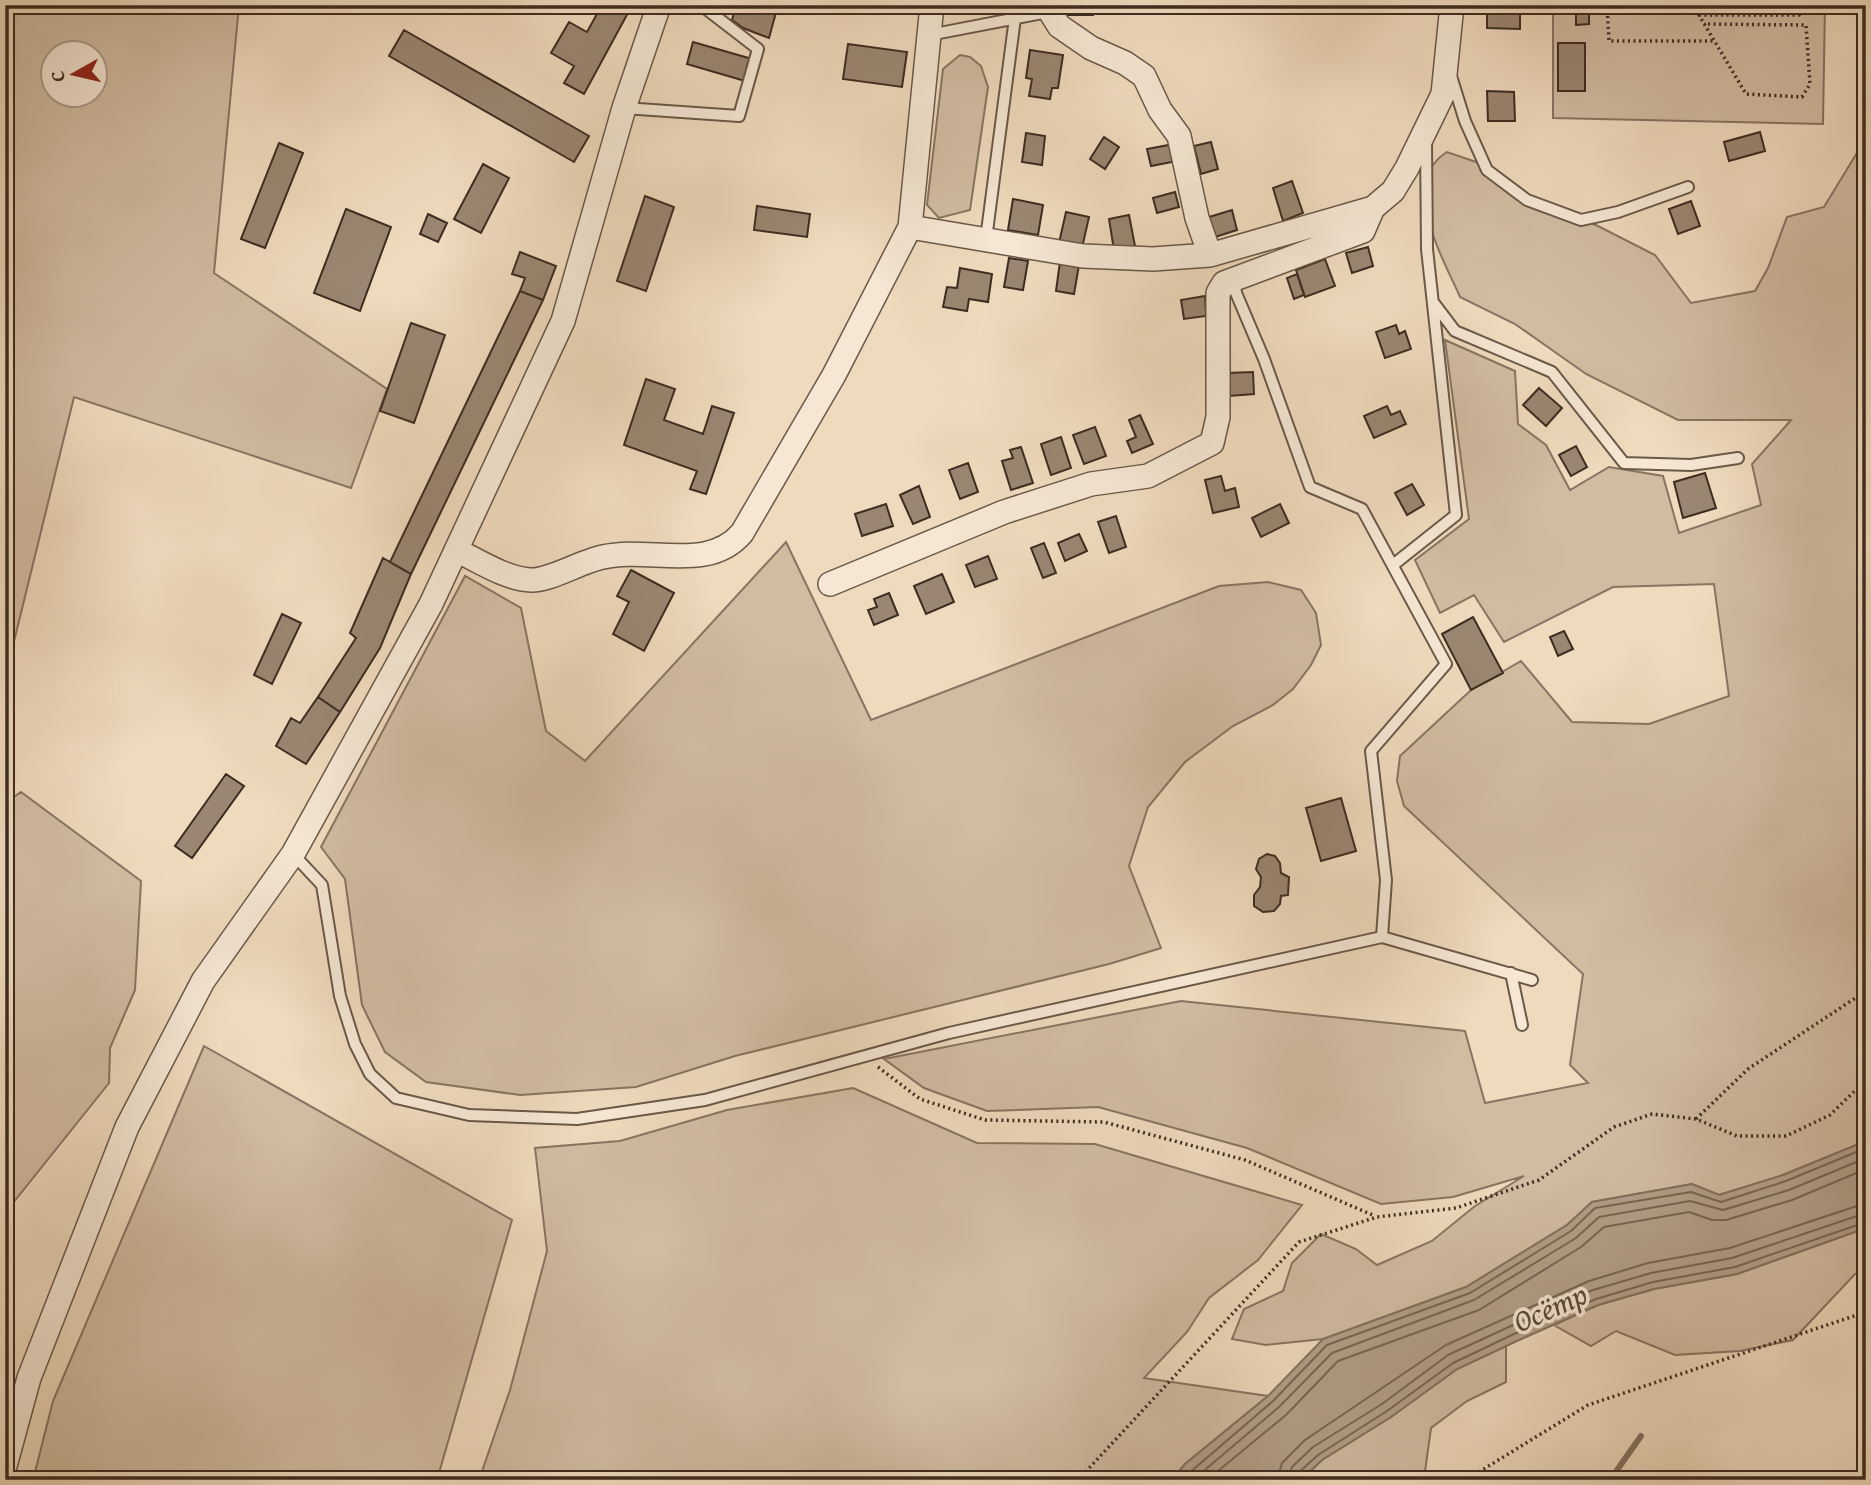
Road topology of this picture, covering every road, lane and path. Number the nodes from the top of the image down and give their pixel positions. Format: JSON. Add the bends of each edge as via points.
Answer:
{"nodes":[{"id":1,"x":659,"y":5,"type":"edge"},
{"id":2,"x":701,"y":5,"type":"edge"},
{"id":3,"x":932,"y":5,"type":"edge"},
{"id":4,"x":1452,"y":5,"type":"edge"},
{"id":5,"x":1607,"y":5,"type":"edge"},
{"id":6,"x":1693,"y":5,"type":"edge"},
{"id":7,"x":1807,"y":5,"type":"edge"},
{"id":8,"x":1047,"y":8,"type":"edge"},
{"id":9,"x":1699,"y":15,"type":"junction"},
{"id":10,"x":1015,"y":18,"type":"junction"},
{"id":11,"x":1704,"y":24,"type":"junction"},
{"id":12,"x":929,"y":35,"type":"junction"},
{"id":13,"x":1714,"y":41,"type":"junction"},
{"id":14,"x":1446,"y":60,"type":"junction"},
{"id":15,"x":624,"y":108,"type":"junction"},
{"id":16,"x":1426,"y":128,"type":"junction"},
{"id":17,"x":1688,"y":187,"type":"dead end"},
{"id":18,"x":1373,"y":208,"type":"junction"},
{"id":19,"x":910,"y":227,"type":"junction"},
{"id":20,"x":986,"y":239,"type":"junction"},
{"id":21,"x":1210,"y":254,"type":"junction"},
{"id":22,"x":1234,"y":279,"type":"junction"},
{"id":23,"x":1433,"y":302,"type":"junction"},
{"id":24,"x":1738,"y":458,"type":"dead end"},
{"id":25,"x":456,"y":550,"type":"junction"},
{"id":26,"x":1393,"y":565,"type":"junction"},
{"id":27,"x":830,"y":584,"type":"dead end"},
{"id":28,"x":293,"y":854,"type":"junction"},
{"id":29,"x":1382,"y":937,"type":"junction"},
{"id":30,"x":1511,"y":973,"type":"junction"},
{"id":31,"x":1532,"y":980,"type":"dead end"},
{"id":32,"x":1866,"y":991,"type":"edge"},
{"id":33,"x":1522,"y":1025,"type":"dead end"},
{"id":34,"x":864,"y":1056,"type":"junction"},
{"id":35,"x":1866,"y":1080,"type":"edge"},
{"id":36,"x":1696,"y":1119,"type":"junction"},
{"id":37,"x":1377,"y":1217,"type":"junction"},
{"id":38,"x":1866,"y":1312,"type":"edge"},
{"id":39,"x":5,"y":1466,"type":"edge"},
{"id":40,"x":1077,"y":1480,"type":"edge"},
{"id":41,"x":1472,"y":1480,"type":"edge"}],
"edges":[{"from":1,"to":15,"type":"street"},
{"from":2,"to":15,"type":"lane","via":[[758,49],[739,116]]},
{"from":3,"to":12,"type":"street"},
{"from":4,"to":14,"type":"street"},
{"from":5,"to":13,"type":"path","via":[[1609,41]]},
{"from":6,"to":9,"type":"path"},
{"from":7,"to":9,"type":"path","via":[[1800,15]]},
{"from":8,"to":10,"type":"lane"},
{"from":8,"to":21,"type":"street","via":[[1059,26],[1144,76],[1179,136]]},
{"from":9,"to":11,"type":"path"},
{"from":10,"to":12,"type":"lane"},
{"from":10,"to":20,"type":"lane"},
{"from":11,"to":13,"type":"path"},
{"from":11,"to":13,"type":"path","via":[[1806,25],[1810,84],[1802,97],[1746,94]]},
{"from":12,"to":19,"type":"street"},
{"from":14,"to":16,"type":"street","via":[[1443,94]]},
{"from":14,"to":17,"type":"lane","via":[[1465,121],[1487,170],[1527,200],[1581,220]]},
{"from":15,"to":25,"type":"street","via":[[563,321]]},
{"from":16,"to":18,"type":"street","via":[[1393,191]]},
{"from":16,"to":23,"type":"lane","via":[[1426,249]]},
{"from":18,"to":21,"type":"street"},
{"from":18,"to":22,"type":"street","via":[[1363,231]]},
{"from":19,"to":20,"type":"street"},
{"from":19,"to":25,"type":"street","via":[[834,375],[730,547],[710,555],[608,555],[535,580],[517,578]]},
{"from":20,"to":21,"type":"street","via":[[1083,256],[1153,259]]},
{"from":22,"to":26,"type":"lane","via":[[1310,487],[1362,509]]},
{"from":22,"to":27,"type":"street","via":[[1224,283],[1218,293],[1218,417],[1212,443],[1148,476],[1091,484],[1004,512]]},
{"from":23,"to":24,"type":"lane","via":[[1455,331],[1552,372],[1624,463],[1691,465]]},
{"from":23,"to":26,"type":"lane","via":[[1456,514]]},
{"from":25,"to":28,"type":"street"},
{"from":26,"to":29,"type":"lane","via":[[1446,664],[1371,751],[1386,880]]},
{"from":28,"to":34,"type":"lane","via":[[322,885],[340,996],[355,1044],[370,1074],[396,1098],[469,1115],[577,1119],[705,1100]]},
{"from":28,"to":39,"type":"street","via":[[203,981],[127,1127],[29,1378]]},
{"from":29,"to":30,"type":"lane"},
{"from":29,"to":34,"type":"lane"},
{"from":30,"to":31,"type":"lane"},
{"from":30,"to":33,"type":"lane"},
{"from":32,"to":36,"type":"path","via":[[1748,1069]]},
{"from":34,"to":37,"type":"path","via":[[920,1099],[985,1120],[1104,1122],[1245,1160]]},
{"from":35,"to":36,"type":"path","via":[[1830,1115],[1786,1136],[1737,1136]]},
{"from":36,"to":37,"type":"path","via":[[1652,1114],[1614,1127],[1539,1180],[1456,1208]]},
{"from":37,"to":40,"type":"path","via":[[1299,1242]]},
{"from":38,"to":41,"type":"path","via":[[1588,1405]]}]}
